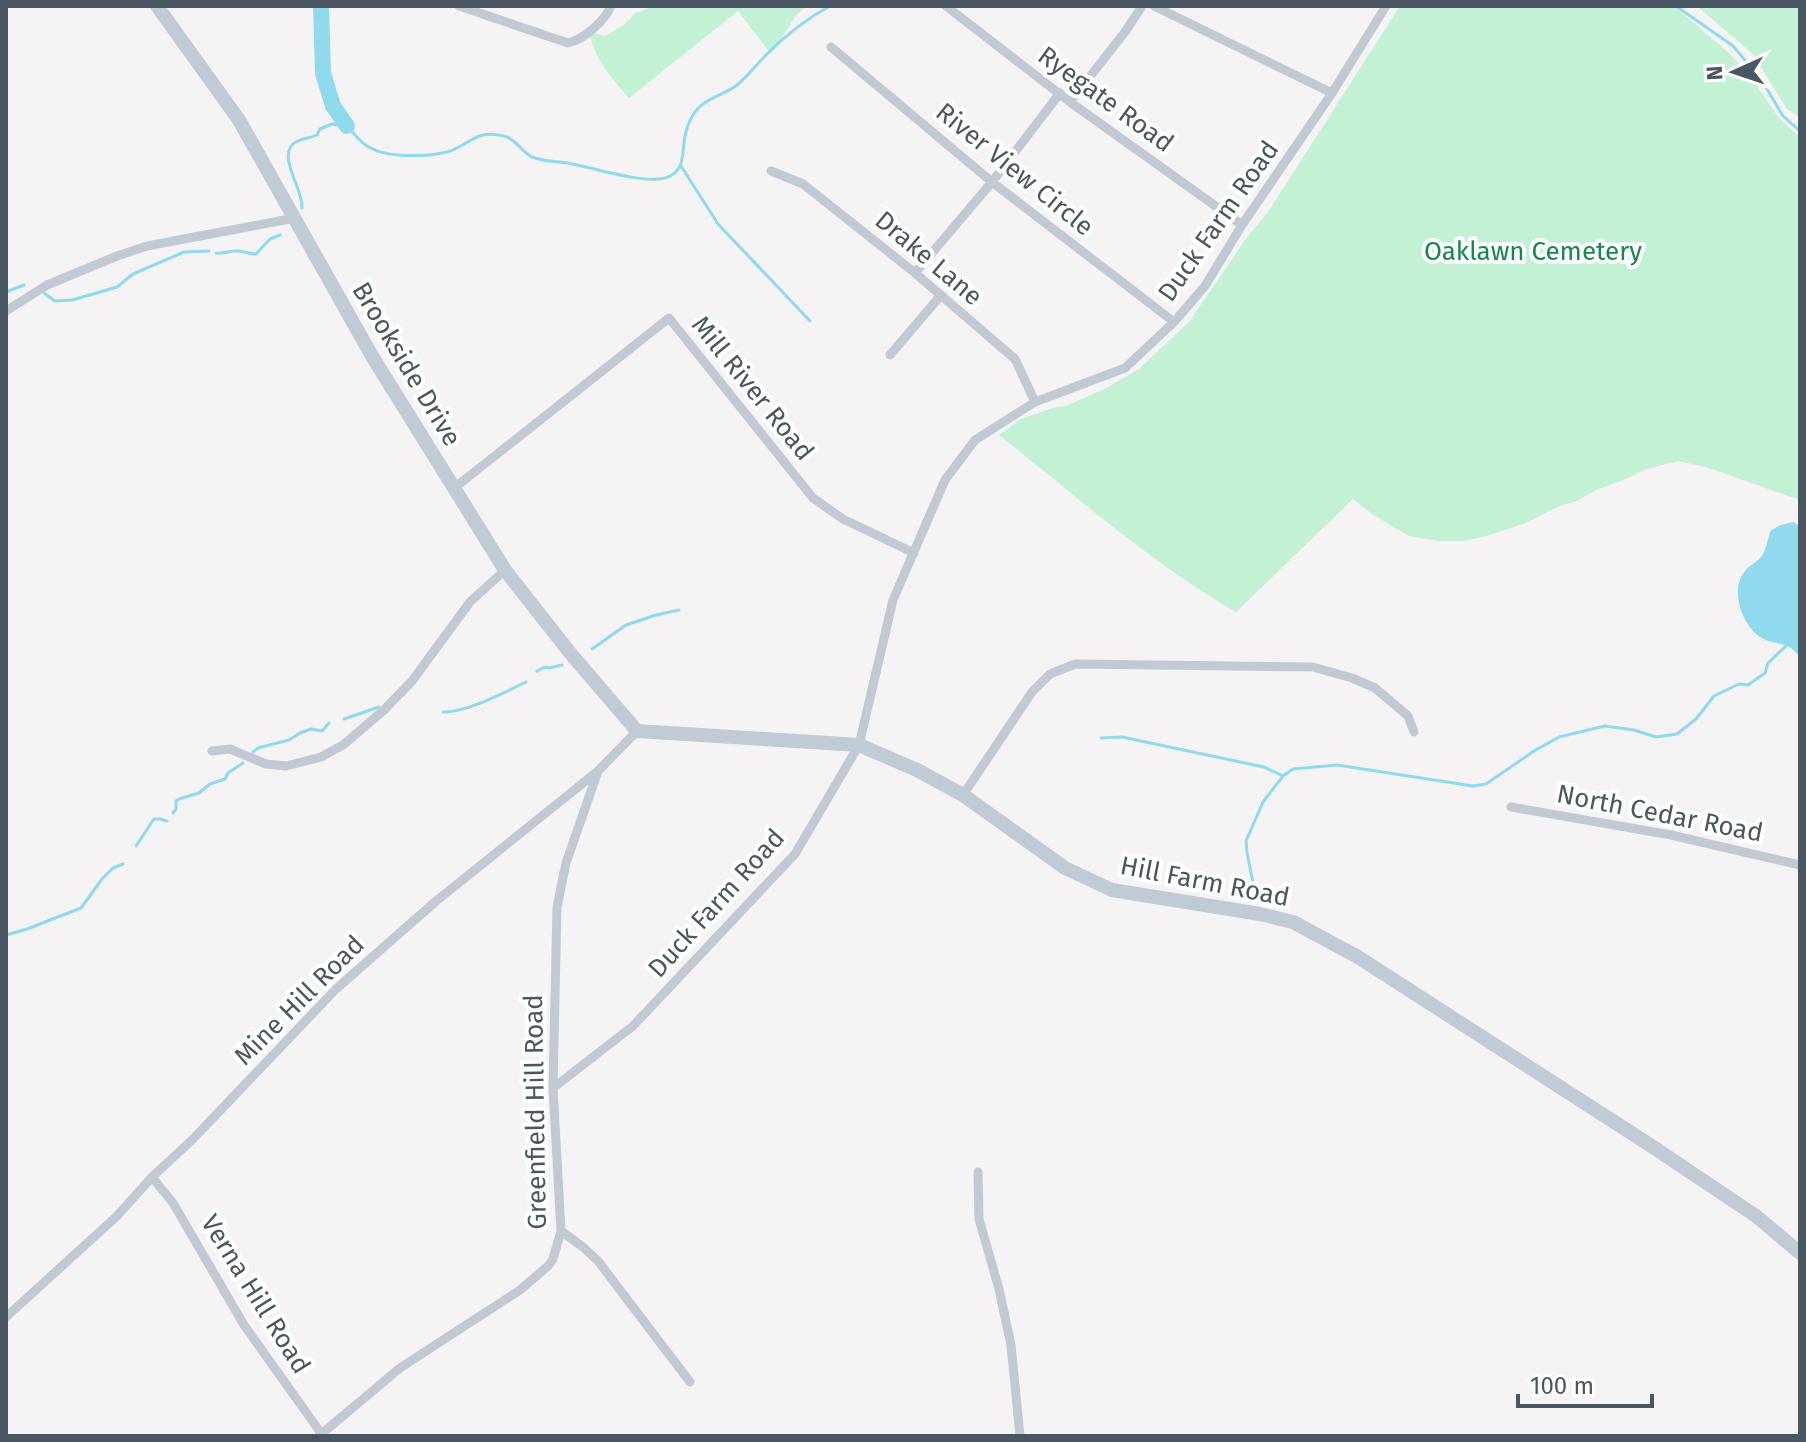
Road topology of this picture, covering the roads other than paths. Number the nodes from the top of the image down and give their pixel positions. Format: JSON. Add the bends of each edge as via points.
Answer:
{"nodes":[{"id":1,"x":157,"y":6,"type":"edge"},
{"id":2,"x":459,"y":6,"type":"edge"},
{"id":3,"x":611,"y":6,"type":"edge"},
{"id":4,"x":946,"y":6,"type":"edge"},
{"id":5,"x":1142,"y":6,"type":"edge"},
{"id":6,"x":1154,"y":6,"type":"edge"},
{"id":7,"x":1386,"y":6,"type":"edge"},
{"id":8,"x":831,"y":47,"type":"dead end"},
{"id":9,"x":1060,"y":93,"type":"junction"},
{"id":10,"x":1332,"y":93,"type":"junction"},
{"id":11,"x":1070,"y":102,"type":"junction"},
{"id":12,"x":771,"y":171,"type":"dead end"},
{"id":13,"x":992,"y":182,"type":"junction"},
{"id":14,"x":295,"y":218,"type":"junction"},
{"id":15,"x":1242,"y":225,"type":"junction"},
{"id":16,"x":915,"y":273,"type":"junction"},
{"id":17,"x":941,"y":295,"type":"junction"},
{"id":18,"x":6,"y":311,"type":"edge"},
{"id":19,"x":1174,"y":322,"type":"junction"},
{"id":20,"x":890,"y":355,"type":"dead end"},
{"id":21,"x":1035,"y":402,"type":"junction"},
{"id":22,"x":453,"y":489,"type":"junction"},
{"id":23,"x":914,"y":553,"type":"junction"},
{"id":24,"x":505,"y":570,"type":"junction"},
{"id":25,"x":637,"y":731,"type":"junction"},
{"id":26,"x":1414,"y":732,"type":"dead end"},
{"id":27,"x":859,"y":745,"type":"junction"},
{"id":28,"x":212,"y":751,"type":"dead end"},
{"id":29,"x":598,"y":771,"type":"junction"},
{"id":30,"x":963,"y":795,"type":"junction"},
{"id":31,"x":1511,"y":807,"type":"dead end"},
{"id":32,"x":1800,"y":865,"type":"edge"},
{"id":33,"x":553,"y":1088,"type":"junction"},
{"id":34,"x":978,"y":1172,"type":"dead end"},
{"id":35,"x":152,"y":1177,"type":"junction"},
{"id":36,"x":561,"y":1231,"type":"junction"},
{"id":37,"x":1800,"y":1253,"type":"edge"},
{"id":38,"x":6,"y":1317,"type":"edge"},
{"id":39,"x":690,"y":1382,"type":"dead end"},
{"id":40,"x":321,"y":1435,"type":"edge"},
{"id":41,"x":1020,"y":1436,"type":"edge"}],
"edges":[{"from":1,"to":14,"type":"main road","name":"Brookside Drive","via":[[239,120]]},
{"from":2,"to":3,"type":"street","via":[[568,43],[604,18]]},
{"from":4,"to":9,"type":"street","name":"Ryegate Road"},
{"from":5,"to":11,"type":"street"},
{"from":6,"to":10,"type":"street"},
{"from":7,"to":10,"type":"street","name":"Duck Farm Road"},
{"from":8,"to":13,"type":"street","name":"River View Circle"},
{"from":9,"to":11,"type":"street","name":"Ryegate Road"},
{"from":9,"to":13,"type":"street"},
{"from":10,"to":15,"type":"street","name":"Duck Farm Road"},
{"from":11,"to":15,"type":"street","name":"Ryegate Road"},
{"from":12,"to":16,"type":"street","name":"Drake Lane","via":[[803,184]]},
{"from":13,"to":16,"type":"street"},
{"from":13,"to":19,"type":"street","name":"River View Circle"},
{"from":14,"to":18,"type":"street","via":[[147,246],[47,285]]},
{"from":14,"to":22,"type":"main road","name":"Brookside Drive"},
{"from":15,"to":19,"type":"street","name":"Duck Farm Road","via":[[1205,286]]},
{"from":16,"to":17,"type":"street","name":"Drake Lane"},
{"from":17,"to":20,"type":"street"},
{"from":17,"to":21,"type":"street","name":"Drake Lane","via":[[1015,359]]},
{"from":19,"to":21,"type":"street","name":"Duck Farm Road","via":[[1125,368]]},
{"from":21,"to":23,"type":"street","name":"Duck Farm Road","via":[[975,440],[945,480]]},
{"from":22,"to":23,"type":"street","name":"Mill River Road","via":[[669,318],[813,498],[843,519]]},
{"from":22,"to":24,"type":"main road","name":"Brookside Drive"},
{"from":23,"to":27,"type":"street","name":"Duck Farm Road","via":[[893,600]]},
{"from":24,"to":25,"type":"main road","name":"Brookside Drive"},
{"from":24,"to":28,"type":"street","via":[[470,602],[412,681],[343,745],[286,766],[230,749]]},
{"from":25,"to":27,"type":"main road","name":"Hill Farm Road"},
{"from":25,"to":29,"type":"street","name":"Mine Hill Road"},
{"from":26,"to":30,"type":"street","via":[[1408,716],[1375,688],[1313,667],[1075,664],[1050,674],[1032,692]]},
{"from":27,"to":30,"type":"main road","name":"Hill Farm Road"},
{"from":27,"to":33,"type":"street","name":"Duck Farm Road","via":[[795,854],[633,1026]]},
{"from":29,"to":33,"type":"street","name":"Greenfield Hill Road","via":[[566,863],[557,907]]},
{"from":29,"to":35,"type":"street","name":"Mine Hill Road","via":[[336,989]]},
{"from":30,"to":37,"type":"main road","name":"Hill Farm Road","via":[[1065,868],[1112,890],[1293,922],[1345,950],[1650,1145],[1756,1216]]},
{"from":31,"to":32,"type":"street","name":"North Cedar Road","via":[[1671,835]]},
{"from":33,"to":36,"type":"street","name":"Greenfield Hill Road"},
{"from":34,"to":41,"type":"street","via":[[979,1219],[1011,1345]]},
{"from":35,"to":38,"type":"street","name":"Mine Hill Road"},
{"from":35,"to":40,"type":"street","name":"Verna Hill Road","via":[[173,1203],[244,1325]]},
{"from":36,"to":39,"type":"street","via":[[598,1261]]},
{"from":36,"to":40,"type":"street","name":"Greenfield Hill Road","via":[[553,1259],[537,1276],[400,1368]]}]}
